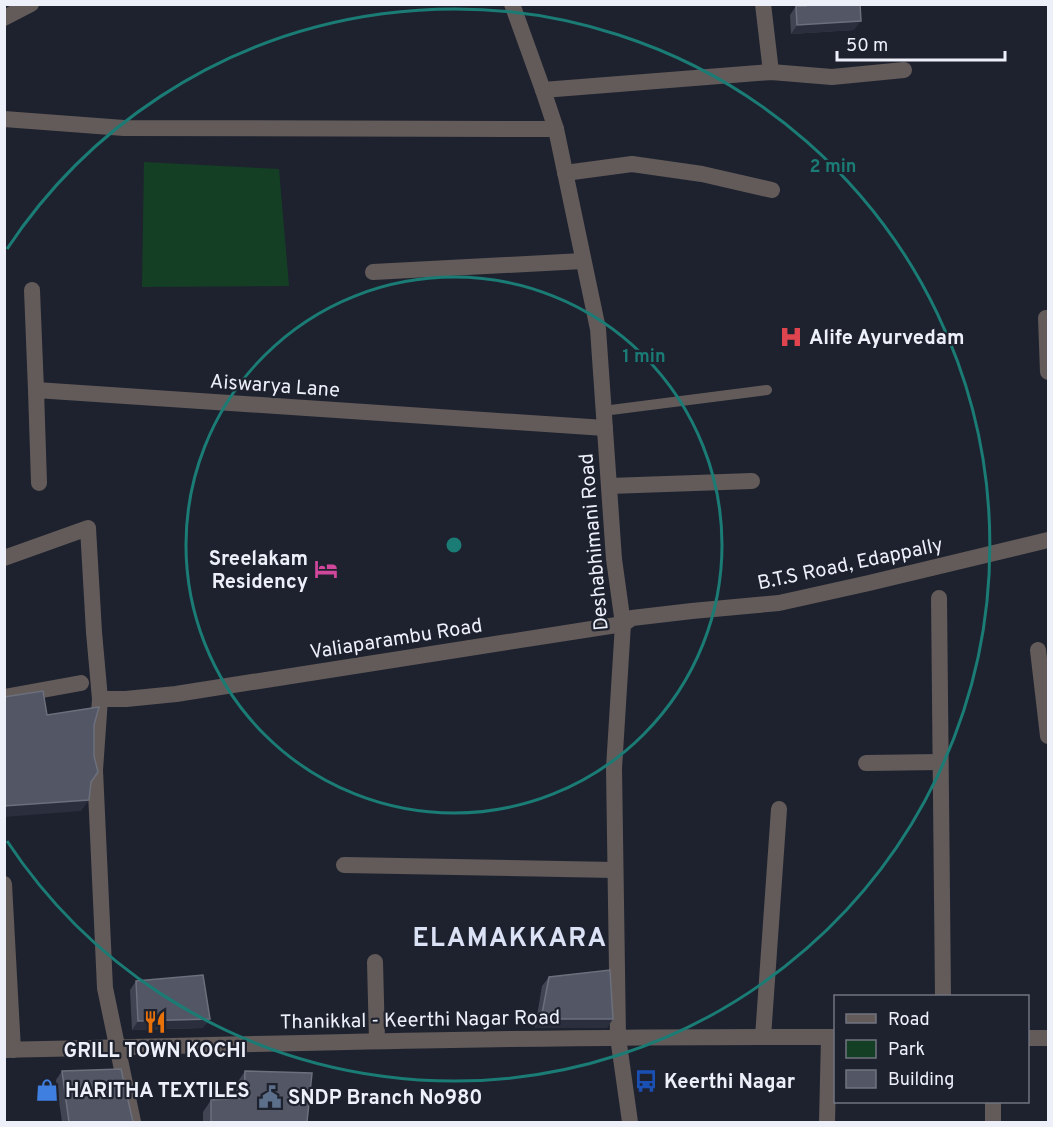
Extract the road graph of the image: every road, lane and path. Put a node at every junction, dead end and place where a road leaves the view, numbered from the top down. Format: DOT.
graph roads {
  1 [pos="31,4"];
  2 [pos="512,4"];
  3 [pos="763,4"];
  4 [pos="4,18"];
  5 [pos="904,70"];
  6 [pos="771,72"];
  7 [pos="543,90"];
  8 [pos="4,119"];
  9 [pos="556,129"];
  10 [pos="565,173"];
  11 [pos="772,190"];
  12 [pos="584,261"];
  13 [pos="373,272"];
  14 [pos="32,290"];
  15 [pos="1048,318"];
  16 [pos="1048,372"];
  17 [pos="36,390"];
  18 [pos="767,390"];
  19 [pos="603,411"];
  20 [pos="605,428"];
  21 [pos="752,481"];
  22 [pos="39,483"];
  23 [pos="609,486"];
  24 [pos="1048,540"];
  25 [pos="4,558"];
  26 [pos="939,598"];
  27 [pos="623,624"];
  28 [pos="1038,650"];
  29 [pos="81,683"];
  30 [pos="4,697"];
  31 [pos="100,699"];
  32 [pos="1048,736"];
  33 [pos="940,762"];
  34 [pos="866,763"];
  35 [pos="779,809"];
  36 [pos="344,865"];
  37 [pos="615,870"];
  38 [pos="4,884"];
  39 [pos="375,962"];
  40 [pos="942,995"];
  41 [pos="618,1037"];
  42 [pos="764,1037"];
  43 [pos="832,1037"];
  44 [pos="1029,1038"];
  45 [pos="1048,1038"];
  46 [pos="377,1040"];
  47 [pos="118,1047"];
  48 [pos="9,1050"];
  49 [pos="993,1103"];
  50 [pos="133,1122"];
  51 [pos="630,1122"];
  52 [pos="827,1122"];
  53 [pos="993,1122"];
  1 -- 4 [label="street"];
  2 -- 7 [label="street, Deshabhimani Road"];
  3 -- 6 [label="street"];
  5 -- 6 [label="street"];
  6 -- 7 [label="street"];
  7 -- 9 [label="street, Deshabhimani Road"];
  8 -- 9 [label="street"];
  9 -- 10 [label="street, Deshabhimani Road"];
  10 -- 11 [label="street"];
  10 -- 12 [label="street, Deshabhimani Road"];
  12 -- 13 [label="street"];
  12 -- 19 [label="street, Deshabhimani Road"];
  14 -- 17 [label="street"];
  15 -- 16 [label="street"];
  17 -- 20 [label="street, Aiswarya Lane"];
  17 -- 22 [label="street"];
  18 -- 19 [label="lane"];
  19 -- 20 [label="street, Deshabhimani Road"];
  20 -- 23 [label="street, Deshabhimani Road"];
  21 -- 23 [label="street"];
  23 -- 27 [label="street, Deshabhimani Road"];
  24 -- 27 [label="street, B.T.S Road, Edappally"];
  25 -- 31 [label="street"];
  26 -- 33 [label="street"];
  27 -- 31 [label="street, Valiaparambu Road"];
  27 -- 37 [label="street, Deshabhimani Road"];
  28 -- 32 [label="street"];
  29 -- 30 [label="street"];
  31 -- 47 [label="street"];
  33 -- 34 [label="street"];
  33 -- 40 [label="street"];
  35 -- 42 [label="street"];
  36 -- 37 [label="street"];
  37 -- 41 [label="street, Deshabhimani Road"];
  38 -- 48 [label="street"];
  39 -- 46 [label="street"];
  41 -- 42 [label="street, Thanikkal - Keerthi Nagar Road"];
  41 -- 46 [label="street, Thanikkal - Keerthi Nagar Road"];
  41 -- 51 [label="street, Deshabhimani Road"];
  42 -- 43 [label="street, Thanikkal - Keerthi Nagar Road"];
  43 -- 52 [label="street"];
  44 -- 45 [label="street"];
  46 -- 47 [label="street, Thanikkal - Keerthi Nagar Road"];
  47 -- 48 [label="street, Thanikkal - Keerthi Nagar Road"];
  47 -- 50 [label="street"];
  49 -- 53 [label="street"];
}
